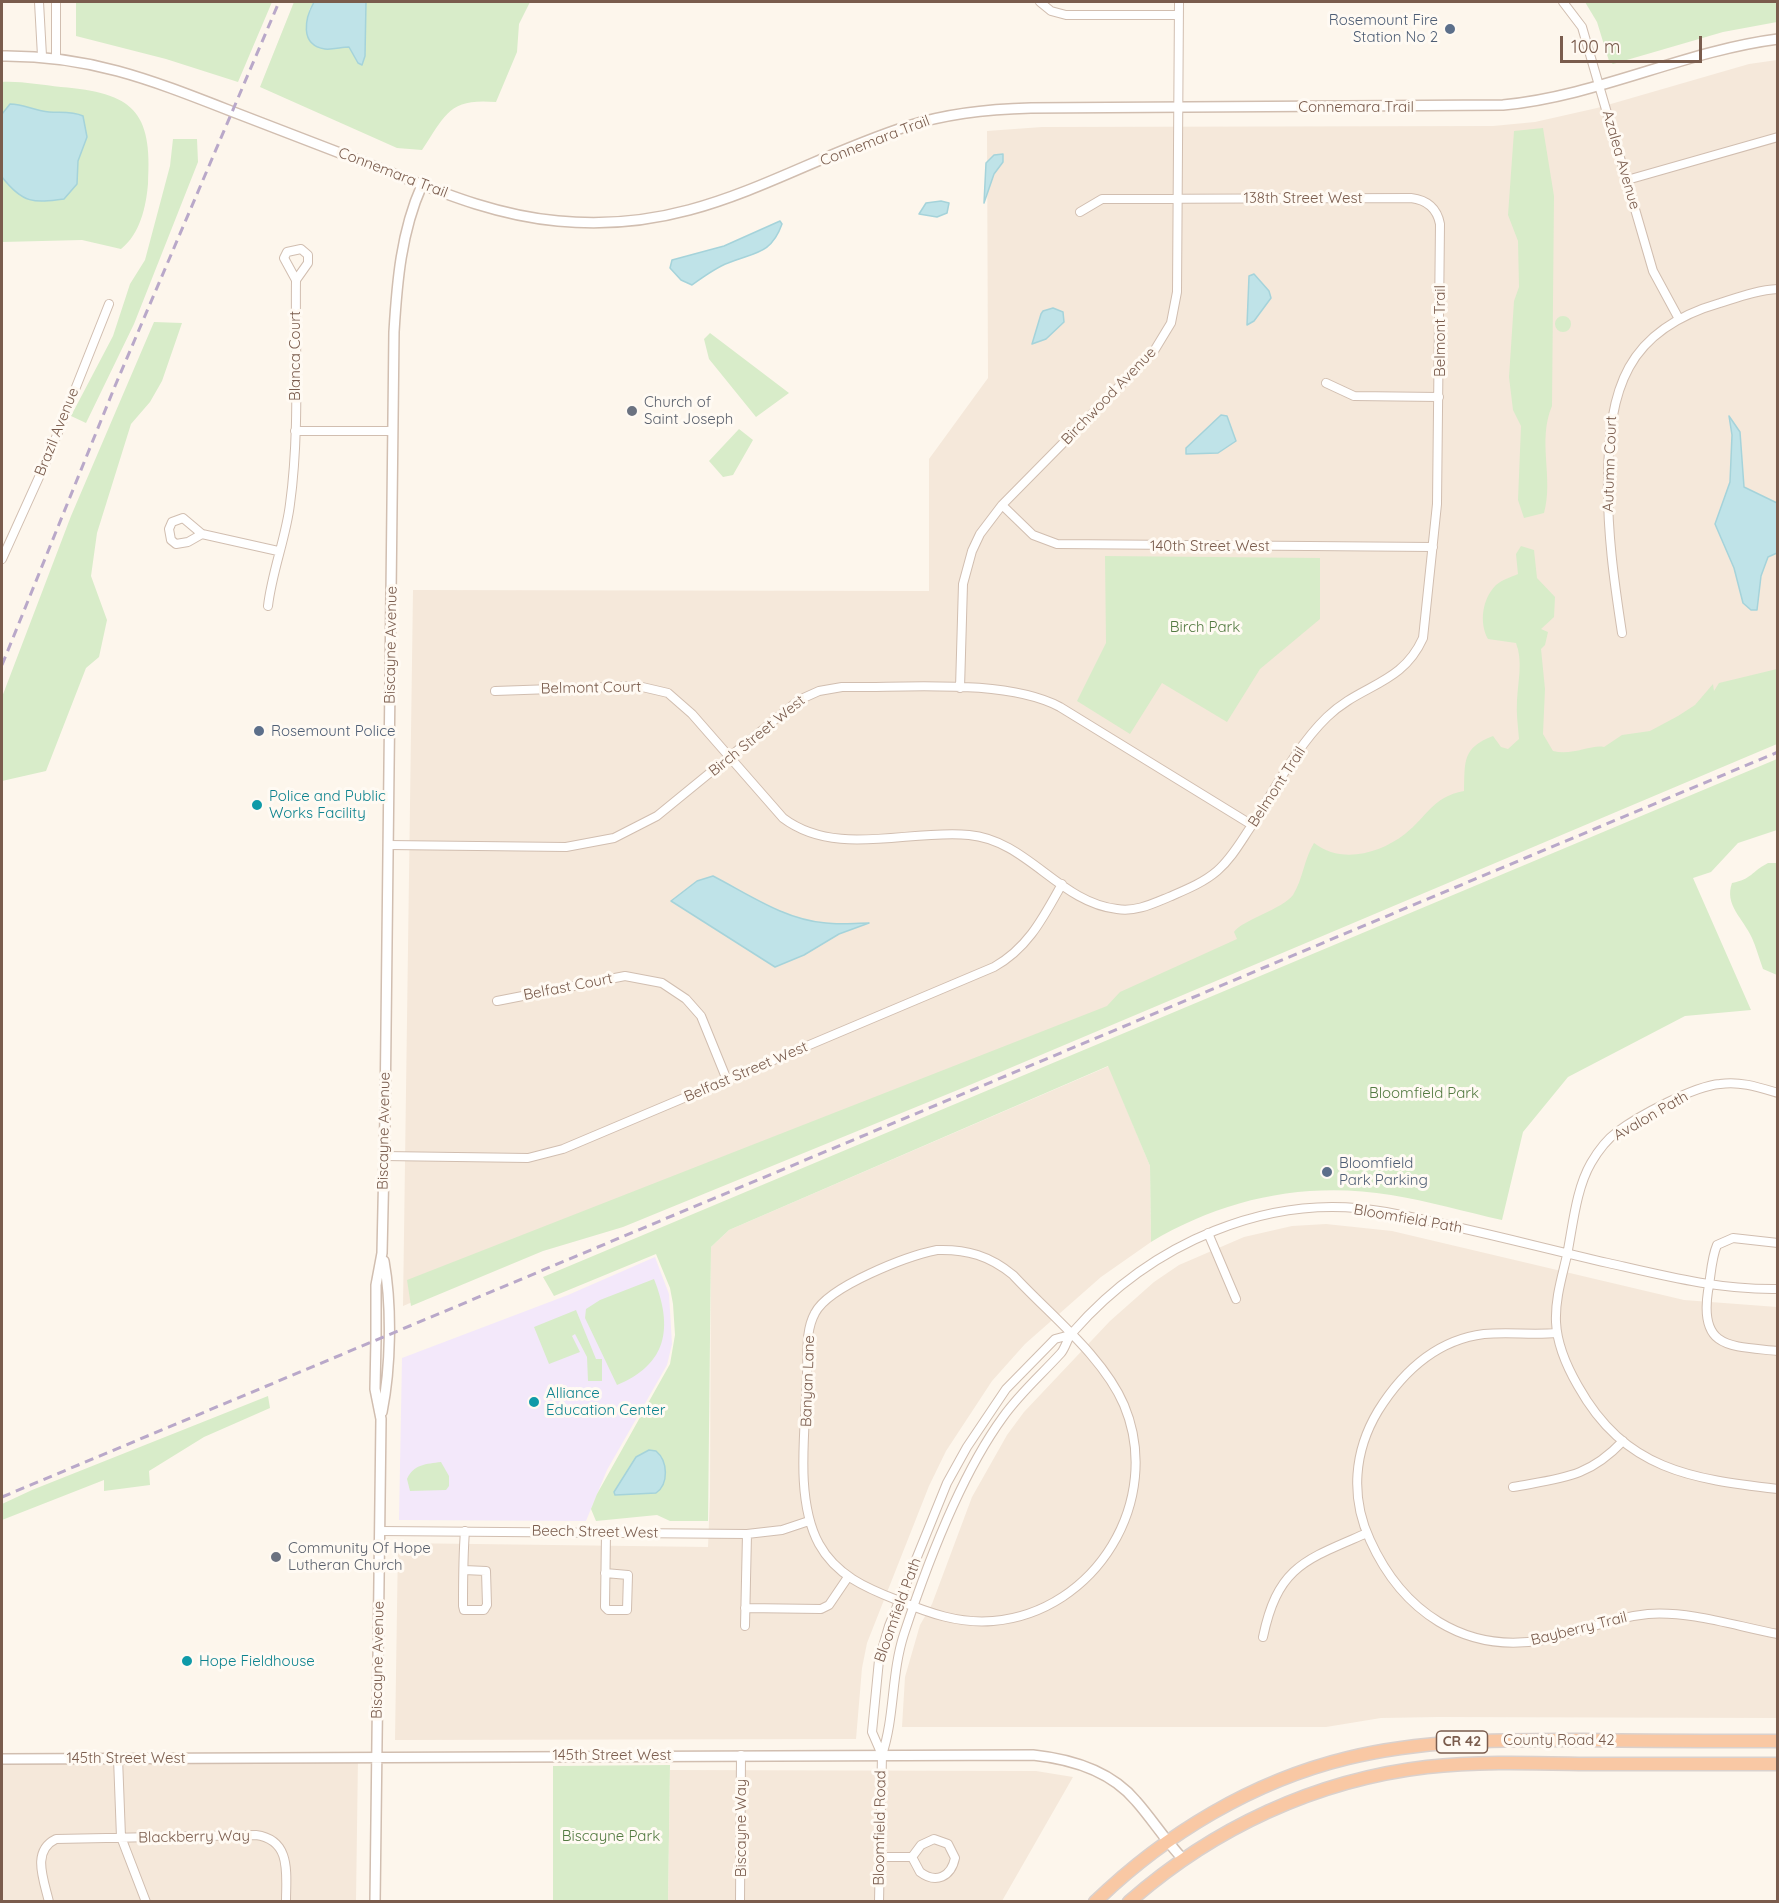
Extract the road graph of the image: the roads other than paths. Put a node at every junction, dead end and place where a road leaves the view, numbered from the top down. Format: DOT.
graph roads {
  1 [pos="39,2"];
  2 [pos="56,2"];
  3 [pos="1040,2"];
  4 [pos="1179,2"];
  5 [pos="1563,2"];
  6 [pos="1179,15"];
  7 [pos="1778,39"];
  8 [pos="2,56"];
  9 [pos="42,56"];
  10 [pos="56,58"];
  11 [pos="1599,87"];
  12 [pos="1178,107"];
  13 [pos="1778,137"];
  14 [pos="1627,180"];
  15 [pos="422,185"];
  16 [pos="1177,198"];
  17 [pos="1428,204"];
  18 [pos="1080,212"];
  19 [pos="296,280"];
  20 [pos="1778,289"];
  21 [pos="109,304"];
  22 [pos="1679,319"];
  23 [pos="1326,383"];
  24 [pos="1439,397"];
  25 [pos="295,431"];
  26 [pos="393,431"];
  27 [pos="1002,505"];
  28 [pos="202,534"];
  29 [pos="1433,547"];
  30 [pos="278,551"];
  31 [pos="2,559"];
  32 [pos="268,606"];
  33 [pos="1622,633"];
  34 [pos="960,688"];
  35 [pos="495,691"];
  36 [pos="729,758"];
  37 [pos="1252,825"];
  38 [pos="388,845"];
  39 [pos="1062,884"];
  40 [pos="497,1001"];
  41 [pos="727,1080"];
  42 [pos="1778,1093"];
  43 [pos="384,1156"];
  44 [pos="1208,1233"];
  45 [pos="1778,1243"];
  46 [pos="1567,1254"];
  47 [pos="1709,1285"];
  48 [pos="1778,1289"];
  49 [pos="1236,1299"];
  50 [pos="1557,1334"];
  51 [pos="1070,1335"];
  52 [pos="1778,1351"];
  53 [pos="1623,1441"];
  54 [pos="1514,1487"];
  55 [pos="1778,1489"];
  56 [pos="809,1521"];
  57 [pos="380,1531"];
  58 [pos="465,1531"];
  59 [pos="606,1532"];
  60 [pos="1367,1533"];
  61 [pos="747,1534"];
  62 [pos="464,1570"];
  63 [pos="605,1573"];
  64 [pos="848,1577"];
  65 [pos="899,1601"];
  66 [pos="914,1607"];
  67 [pos="745,1608"];
  68 [pos="745,1626"];
  69 [pos="1778,1634"];
  70 [pos="1263,1637"];
  71 [pos="1778,1741"];
  72 [pos="741,1755"];
  73 [pos="882,1755"];
  74 [pos="378,1757"];
  75 [pos="118,1758"];
  76 [pos="2,1759"];
  77 [pos="1778,1764"];
  78 [pos="121,1837"];
  79 [pos="1167,1842"];
  80 [pos="880,1857"];
  81 [pos="912,1857"];
  82 [pos="1182,1858"];
  83 [pos="49,1902"];
  84 [pos="146,1902"];
  85 [pos="286,1902"];
  86 [pos="375,1902"];
  87 [pos="740,1902"];
  88 [pos="879,1902"];
  89 [pos="1095,1902"];
  90 [pos="1129,1902"];
  1 -- 9 [label="street"];
  2 -- 10 [label="street"];
  3 -- 6 [label="street"];
  4 -- 6 [label="street, Birchwood Avenue"];
  5 -- 11 [label="street, Azalea Avenue"];
  6 -- 12 [label="street, Birchwood Avenue"];
  7 -- 11 [label="street, Connemara Trail"];
  8 -- 9 [label="street, Connemara Trail"];
  9 -- 10 [label="street, Connemara Trail"];
  10 -- 15 [label="street, Connemara Trail"];
  11 -- 12 [label="street, Connemara Trail"];
  11 -- 14 [label="street, Azalea Avenue"];
  12 -- 15 [label="street, Connemara Trail"];
  12 -- 16 [label="street, Birchwood Avenue"];
  13 -- 14 [label="street"];
  14 -- 22 [label="street, Azalea Avenue"];
  15 -- 26 [label="street, Biscayne Avenue"];
  16 -- 17 [label="street, 138th Street West"];
  16 -- 18 [label="street, 138th Street West"];
  16 -- 27 [label="street, Birchwood Avenue"];
  17 -- 24 [label="street, Belmont Trail"];
  19 -- 25 [label="street, Blanca Court"];
  20 -- 22 [label="street, Autumn Court"];
  21 -- 31 [label="street, Brazil Avenue"];
  22 -- 33 [label="street, Autumn Court"];
  23 -- 24 [label="street"];
  24 -- 29 [label="street, Belmont Trail"];
  25 -- 26 [label="street"];
  25 -- 30 [label="street, Blanca Court"];
  26 -- 38 [label="street, Biscayne Avenue"];
  27 -- 29 [label="street, 140th Street West"];
  27 -- 34 [label="street, Birchwood Avenue"];
  28 -- 30 [label="street"];
  29 -- 37 [label="street, Belmont Trail"];
  30 -- 32 [label="street, Blanca Court"];
  34 -- 36 [label="street, Birch Street West"];
  34 -- 37 [label="street, Birch Street West"];
  35 -- 36 [label="street, Belmont Court"];
  36 -- 38 [label="street, Birch Street West"];
  36 -- 39 [label="street, Belmont Trail"];
  37 -- 39 [label="street, Belmont Trail"];
  38 -- 43 [label="street, Biscayne Avenue"];
  39 -- 41 [label="street, Belfast Street West"];
  40 -- 41 [label="street, Belfast Court"];
  41 -- 43 [label="street, Belfast Street West"];
  42 -- 46 [label="street, Avalon Path"];
  43 -- 57 [label="street, Biscayne Avenue"];
  44 -- 46 [label="street, Bloomfield Path"];
  44 -- 49 [label="street"];
  44 -- 51 [label="street, Bloomfield Path"];
  45 -- 47 [label="street"];
  46 -- 47 [label="street, Bloomfield Path"];
  46 -- 50 [label="street, Avalon Path"];
  47 -- 48 [label="street, Bloomfield Path"];
  47 -- 52 [label="street"];
  50 -- 53 [label="street, Avalon Path"];
  50 -- 60 [label="street, Bayberry Trail"];
  51 -- 56 [label="street, Banyan Lane"];
  51 -- 65 [label="street, Bloomfield Path"];
  51 -- 66 [label="street, Bloomfield Path"];
  51 -- 66 [label="street, Banyan Lane"];
  53 -- 54 [label="street"];
  53 -- 55 [label="street, Avalon Path"];
  56 -- 61 [label="street, Beech Street West"];
  56 -- 64 [label="street, Banyan Lane"];
  57 -- 58 [label="street, Beech Street West"];
  57 -- 74 [label="street, Biscayne Avenue"];
  58 -- 59 [label="street, Beech Street West"];
  58 -- 62 [label="street"];
  59 -- 61 [label="street, Beech Street West"];
  59 -- 63 [label="street"];
  60 -- 69 [label="street, Bayberry Trail"];
  60 -- 70 [label="street"];
  61 -- 67 [label="street"];
  62 -- 62 [label="street"];
  63 -- 63 [label="street"];
  64 -- 65 [label="street, Banyan Lane"];
  64 -- 67 [label="street"];
  65 -- 66 [label="street, Banyan Lane"];
  65 -- 73 [label="street, Bloomfield Path"];
  66 -- 73 [label="street, Bloomfield Path"];
  67 -- 68 [label="street"];
  71 -- 79 [label="highway, County Road 42 / CR 42"];
  72 -- 73 [label="street, 145th Street West"];
  72 -- 74 [label="street, 145th Street West"];
  72 -- 87 [label="street, Biscayne Way"];
  73 -- 79 [label="street, 145th Street West"];
  73 -- 80 [label="street, Bloomfield Road"];
  74 -- 75 [label="street, 145th Street West"];
  74 -- 86 [label="street, Biscayne Avenue"];
  75 -- 76 [label="street, 145th Street West"];
  75 -- 78 [label="street"];
  77 -- 82 [label="highway, County Road 42 / CR 42"];
  78 -- 83 [label="street"];
  78 -- 84 [label="street"];
  78 -- 85 [label="street, Blackberry Way"];
  79 -- 82 [label="street, 145th Street West"];
  79 -- 89 [label="highway, County Road 42 / CR 42"];
  80 -- 81 [label="street"];
  80 -- 88 [label="street, Bloomfield Road"];
  81 -- 81 [label="street"];
  82 -- 90 [label="highway, County Road 42 / CR 42"];
}
